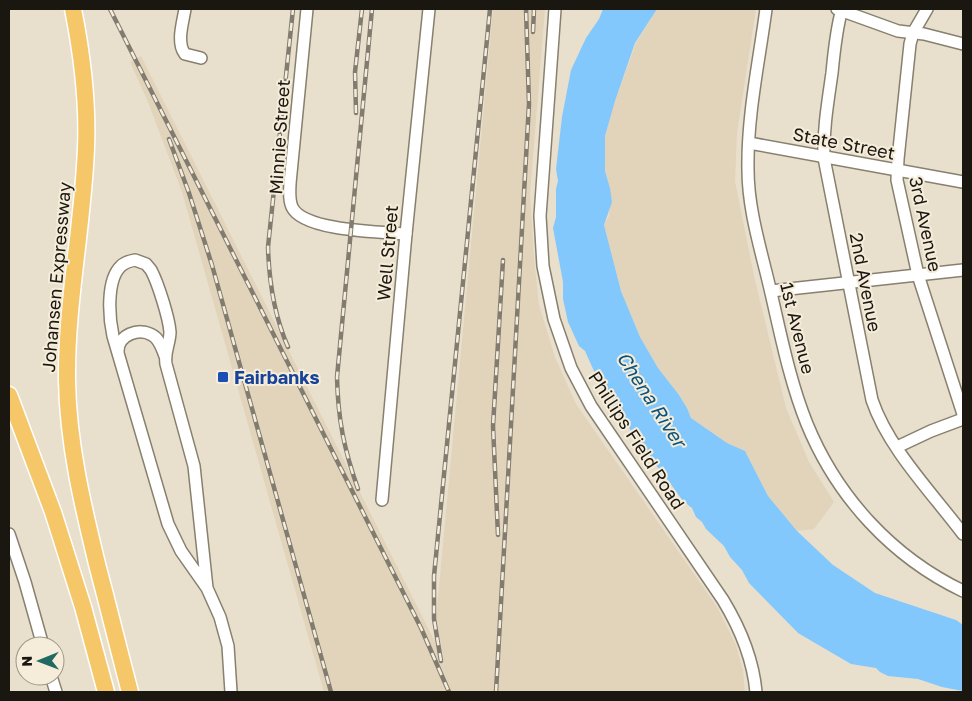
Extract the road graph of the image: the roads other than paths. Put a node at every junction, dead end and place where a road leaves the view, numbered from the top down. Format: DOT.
graph roads {
  1 [pos="73,9"];
  2 [pos="184,9"];
  3 [pos="308,9"];
  4 [pos="429,9"];
  5 [pos="555,9"];
  6 [pos="766,9"];
  7 [pos="840,9"];
  8 [pos="927,9"];
  9 [pos="913,33"];
  10 [pos="963,44"];
  11 [pos="201,58"];
  12 [pos="749,143"];
  13 [pos="824,158"];
  14 [pos="897,171"];
  15 [pos="963,182"];
  16 [pos="406,234"];
  17 [pos="963,270"];
  18 [pos="918,275"];
  19 [pos="849,284"];
  20 [pos="771,292"];
  21 [pos="118,355"];
  22 [pos="165,356"];
  23 [pos="9,395"];
  24 [pos="963,414"];
  25 [pos="963,419"];
  26 [pos="897,447"];
  27 [pos="382,500"];
  28 [pos="9,534"];
  29 [pos="963,534"];
  30 [pos="962,587"];
  31 [pos="207,588"];
  32 [pos="40,636"];
  33 [pos="106,692"];
  34 [pos="130,692"];
  35 [pos="231,692"];
  36 [pos="756,692"];
  1 -- 34 [label="highway, Johansen Expressway"];
  2 -- 11 [label="street"];
  3 -- 16 [label="street, Minnie Street"];
  4 -- 16 [label="street, Well Street"];
  5 -- 36 [label="street, Phillips Field Road"];
  6 -- 12 [label="street, 1st Avenue"];
  7 -- 9 [label="street"];
  7 -- 13 [label="street, 2nd Avenue"];
  8 -- 9 [label="street, 3rd Avenue"];
  9 -- 10 [label="street"];
  9 -- 14 [label="street, 3rd Avenue"];
  12 -- 13 [label="street, State Street"];
  12 -- 20 [label="street, 1st Avenue"];
  13 -- 14 [label="street, State Street"];
  13 -- 19 [label="street, 2nd Avenue"];
  14 -- 15 [label="street, State Street"];
  14 -- 18 [label="street, 3rd Avenue"];
  16 -- 27 [label="street, Well Street"];
  17 -- 18 [label="street"];
  18 -- 19 [label="street"];
  18 -- 24 [label="street, 3rd Avenue"];
  19 -- 20 [label="street"];
  19 -- 26 [label="street, 2nd Avenue"];
  20 -- 30 [label="street, 1st Avenue"];
  21 -- 22 [label="street"];
  21 -- 22 [label="street"];
  21 -- 31 [label="street"];
  22 -- 31 [label="street"];
  23 -- 33 [label="highway"];
  25 -- 26 [label="street"];
  26 -- 29 [label="street, 2nd Avenue"];
  28 -- 32 [label="street"];
  31 -- 35 [label="street"];
}
